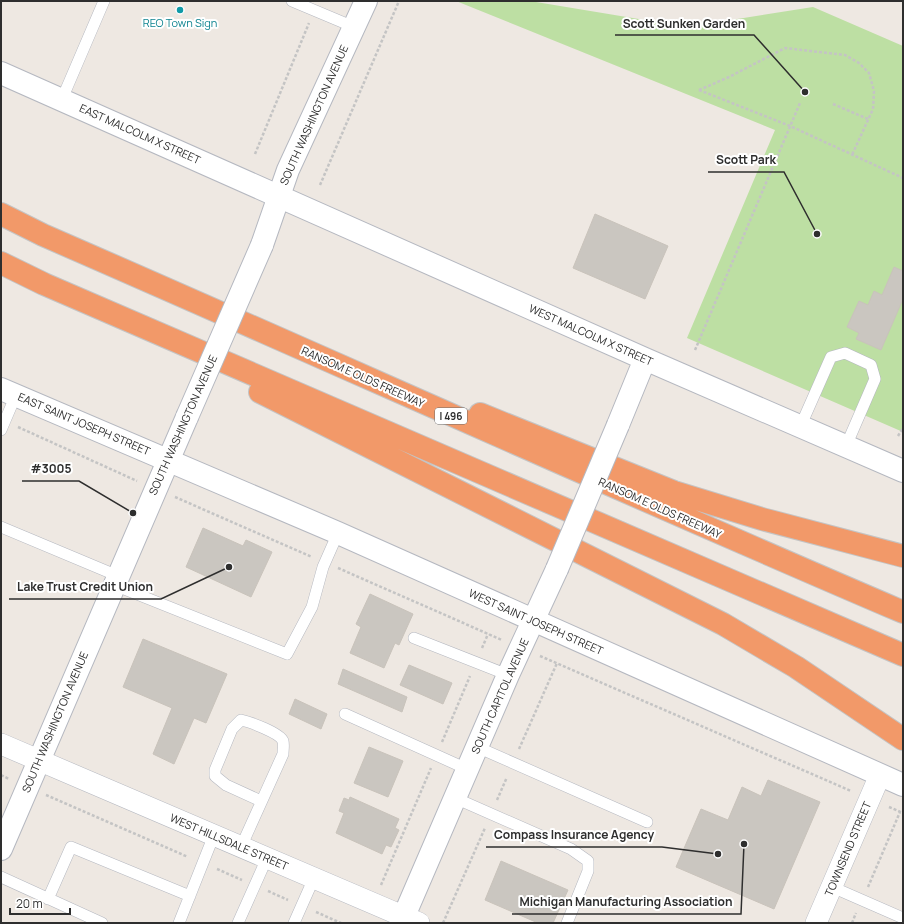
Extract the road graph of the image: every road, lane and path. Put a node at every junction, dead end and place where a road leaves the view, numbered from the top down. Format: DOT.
graph roads {
  1 [pos="104,1"];
  2 [pos="292,1"];
  3 [pos="366,1"];
  4 [pos="399,1"];
  5 [pos="315,10"];
  6 [pos="354,27"];
  7 [pos="1,73"];
  8 [pos="62,99"];
  9 [pos="800,103"];
  10 [pos="833,104"];
  11 [pos="868,119"];
  12 [pos="790,126"];
  13 [pos="255,154"];
  14 [pos="852,155"];
  15 [pos="903,178"];
  16 [pos="320,185"];
  17 [pos="279,198"];
  18 [pos="1,211"];
  19 [pos="1,214"];
  20 [pos="23,225"];
  21 [pos="1,263"];
  22 [pos="44,284"];
  23 [pos="695,350"];
  24 [pos="645,359"];
  25 [pos="338,366"];
  26 [pos="8,392"];
  27 [pos="3,426"];
  28 [pos="800,426"];
  29 [pos="903,428"];
  30 [pos="898,436"];
  31 [pos="846,446"];
  32 [pos="168,460"];
  33 [pos="903,470"];
  34 [pos="155,489"];
  35 [pos="1,527"];
  36 [pos="338,533"];
  37 [pos="903,556"];
  38 [pos="325,562"];
  39 [pos="116,581"];
  40 [pos="903,612"];
  41 [pos="534,621"];
  42 [pos="488,634"];
  43 [pos="414,638"];
  44 [pos="521,648"];
  45 [pos="903,655"];
  46 [pos="476,662"];
  47 [pos="557,663"];
  48 [pos="508,675"];
  49 [pos="345,714"];
  50 [pos="903,739"];
  51 [pos="1,744"];
  52 [pos="477,747"];
  53 [pos="436,756"];
  54 [pos="39,760"];
  55 [pos="513,763"];
  56 [pos="467,769"];
  57 [pos="880,775"];
  58 [pos="1,776"];
  59 [pos="903,785"];
  60 [pos="28,787"];
  61 [pos="455,798"];
  62 [pos="870,799"];
  63 [pos="261,801"];
  64 [pos="901,812"];
  65 [pos="491,814"];
  66 [pos="647,822"];
  67 [pos="214,835"];
  68 [pos="241,847"];
  69 [pos="1,848"];
  70 [pos="267,858"];
  71 [pos="203,863"];
  72 [pos="1,876"];
  73 [pos="314,878"];
  74 [pos="254,885"];
  75 [pos="832,887"];
  76 [pos="190,896"];
  77 [pos="48,899"];
  78 [pos="862,900"];
  79 [pos="372,903"];
  80 [pos="302,906"];
  81 [pos="903,918"];
  82 [pos="407,921"];
  83 [pos="102,923"];
  84 [pos="179,923"];
  85 [pos="238,923"];
  86 [pos="294,923"];
  87 [pos="341,923"];
  88 [pos="444,923"];
  89 [pos="567,923"];
  90 [pos="816,923"];
  91 [pos="852,923"];
  1 -- 8 [label="lane"];
  2 -- 5 [label="lane"];
  3 -- 6 [label="main road, SOUTH WASHINGTON AVENUE"];
  4 -- 16 [label="path"];
  5 -- 6 [label="lane"];
  5 -- 13 [label="path"];
  6 -- 17 [label="main road, SOUTH WASHINGTON AVENUE"];
  7 -- 8 [label="main road, EAST MALCOLM X STREET"];
  8 -- 17 [label="main road, EAST MALCOLM X STREET"];
  9 -- 12 [label="path"];
  10 -- 11 [label="path"];
  11 -- 12 [label="path"];
  11 -- 14 [label="path"];
  12 -- 14 [label="path"];
  12 -- 23 [label="path"];
  14 -- 15 [label="path"];
  17 -- 24 [label="main road, WEST MALCOLM X STREET"];
  17 -- 32 [label="main road, SOUTH WASHINGTON AVENUE, bridge"];
  18 -- 20 [label="highway"];
  19 -- 20 [label="highway, RANSOM E OLDS FREEWAY / I 496"];
  20 -- 25 [label="highway, RANSOM E OLDS FREEWAY / I 496"];
  21 -- 22 [label="highway"];
  22 -- 45 [label="highway"];
  22 -- 50 [label="highway"];
  24 -- 28 [label="main road, WEST MALCOLM X STREET"];
  24 -- 41 [label="main road, SOUTH CAPITOL AVENUE, bridge"];
  25 -- 37 [label="highway"];
  25 -- 40 [label="highway, RANSOM E OLDS FREEWAY / I 496"];
  26 -- 27 [label="lane"];
  26 -- 32 [label="main road, EAST SAINT JOSEPH STREET"];
  27 -- 34 [label="path"];
  28 -- 31 [label="main road, WEST MALCOLM X STREET"];
  28 -- 31 [label="lane"];
  29 -- 30 [label="path"];
  31 -- 33 [label="main road, WEST MALCOLM X STREET"];
  32 -- 34 [label="main road, SOUTH WASHINGTON AVENUE"];
  32 -- 36 [label="main road, WEST SAINT JOSEPH STREET"];
  34 -- 38 [label="path"];
  34 -- 39 [label="main road, SOUTH WASHINGTON AVENUE"];
  35 -- 39 [label="lane"];
  36 -- 38 [label="lane"];
  36 -- 41 [label="main road, WEST SAINT JOSEPH STREET"];
  38 -- 39 [label="lane"];
  38 -- 42 [label="path"];
  39 -- 54 [label="main road, SOUTH WASHINGTON AVENUE"];
  41 -- 44 [label="main road, SOUTH CAPITOL AVENUE"];
  41 -- 57 [label="main road, WEST SAINT JOSEPH STREET"];
  42 -- 44 [label="path"];
  42 -- 46 [label="path"];
  43 -- 46 [label="lane"];
  44 -- 47 [label="path"];
  44 -- 48 [label="main road, SOUTH CAPITOL AVENUE"];
  46 -- 48 [label="lane"];
  46 -- 53 [label="path"];
  47 -- 55 [label="path"];
  47 -- 62 [label="path"];
  48 -- 52 [label="main road, SOUTH CAPITOL AVENUE"];
  49 -- 53 [label="lane"];
  51 -- 54 [label="street, WEST HILLSDALE STREET"];
  52 -- 55 [label="lane"];
  52 -- 56 [label="main road, SOUTH CAPITOL AVENUE"];
  53 -- 56 [label="lane"];
  53 -- 79 [label="path"];
  54 -- 60 [label="main road, SOUTH WASHINGTON AVENUE"];
  54 -- 67 [label="street, WEST HILLSDALE STREET"];
  55 -- 65 [label="path"];
  55 -- 66 [label="lane"];
  56 -- 61 [label="main road, SOUTH CAPITOL AVENUE"];
  57 -- 59 [label="main road, WEST SAINT JOSEPH STREET"];
  57 -- 62 [label="street, TOWNSEND STREET"];
  58 -- 60 [label="path"];
  60 -- 69 [label="main road, SOUTH WASHINGTON AVENUE"];
  60 -- 71 [label="path"];
  61 -- 65 [label="lane"];
  61 -- 82 [label="main road, SOUTH CAPITOL AVENUE"];
  62 -- 64 [label="path"];
  62 -- 75 [label="street, TOWNSEND STREET"];
  63 -- 63 [label="lane"];
  63 -- 68 [label="lane"];
  64 -- 78 [label="path"];
  65 -- 88 [label="path"];
  65 -- 89 [label="lane"];
  67 -- 68 [label="street, WEST HILLSDALE STREET"];
  67 -- 71 [label="lane"];
  68 -- 70 [label="street, WEST HILLSDALE STREET"];
  70 -- 73 [label="street, WEST HILLSDALE STREET"];
  70 -- 74 [label="lane"];
  71 -- 74 [label="path"];
  71 -- 76 [label="lane"];
  72 -- 77 [label="lane"];
  73 -- 79 [label="street, WEST HILLSDALE STREET"];
  73 -- 80 [label="lane"];
  74 -- 80 [label="path"];
  74 -- 85 [label="lane"];
  75 -- 78 [label="lane"];
  75 -- 90 [label="street, TOWNSEND STREET"];
  76 -- 77 [label="lane"];
  76 -- 84 [label="lane"];
  77 -- 83 [label="lane"];
  78 -- 81 [label="lane"];
  78 -- 91 [label="path"];
  79 -- 82 [label="street, WEST HILLSDALE STREET"];
  80 -- 86 [label="lane"];
  80 -- 87 [label="path"];
}
